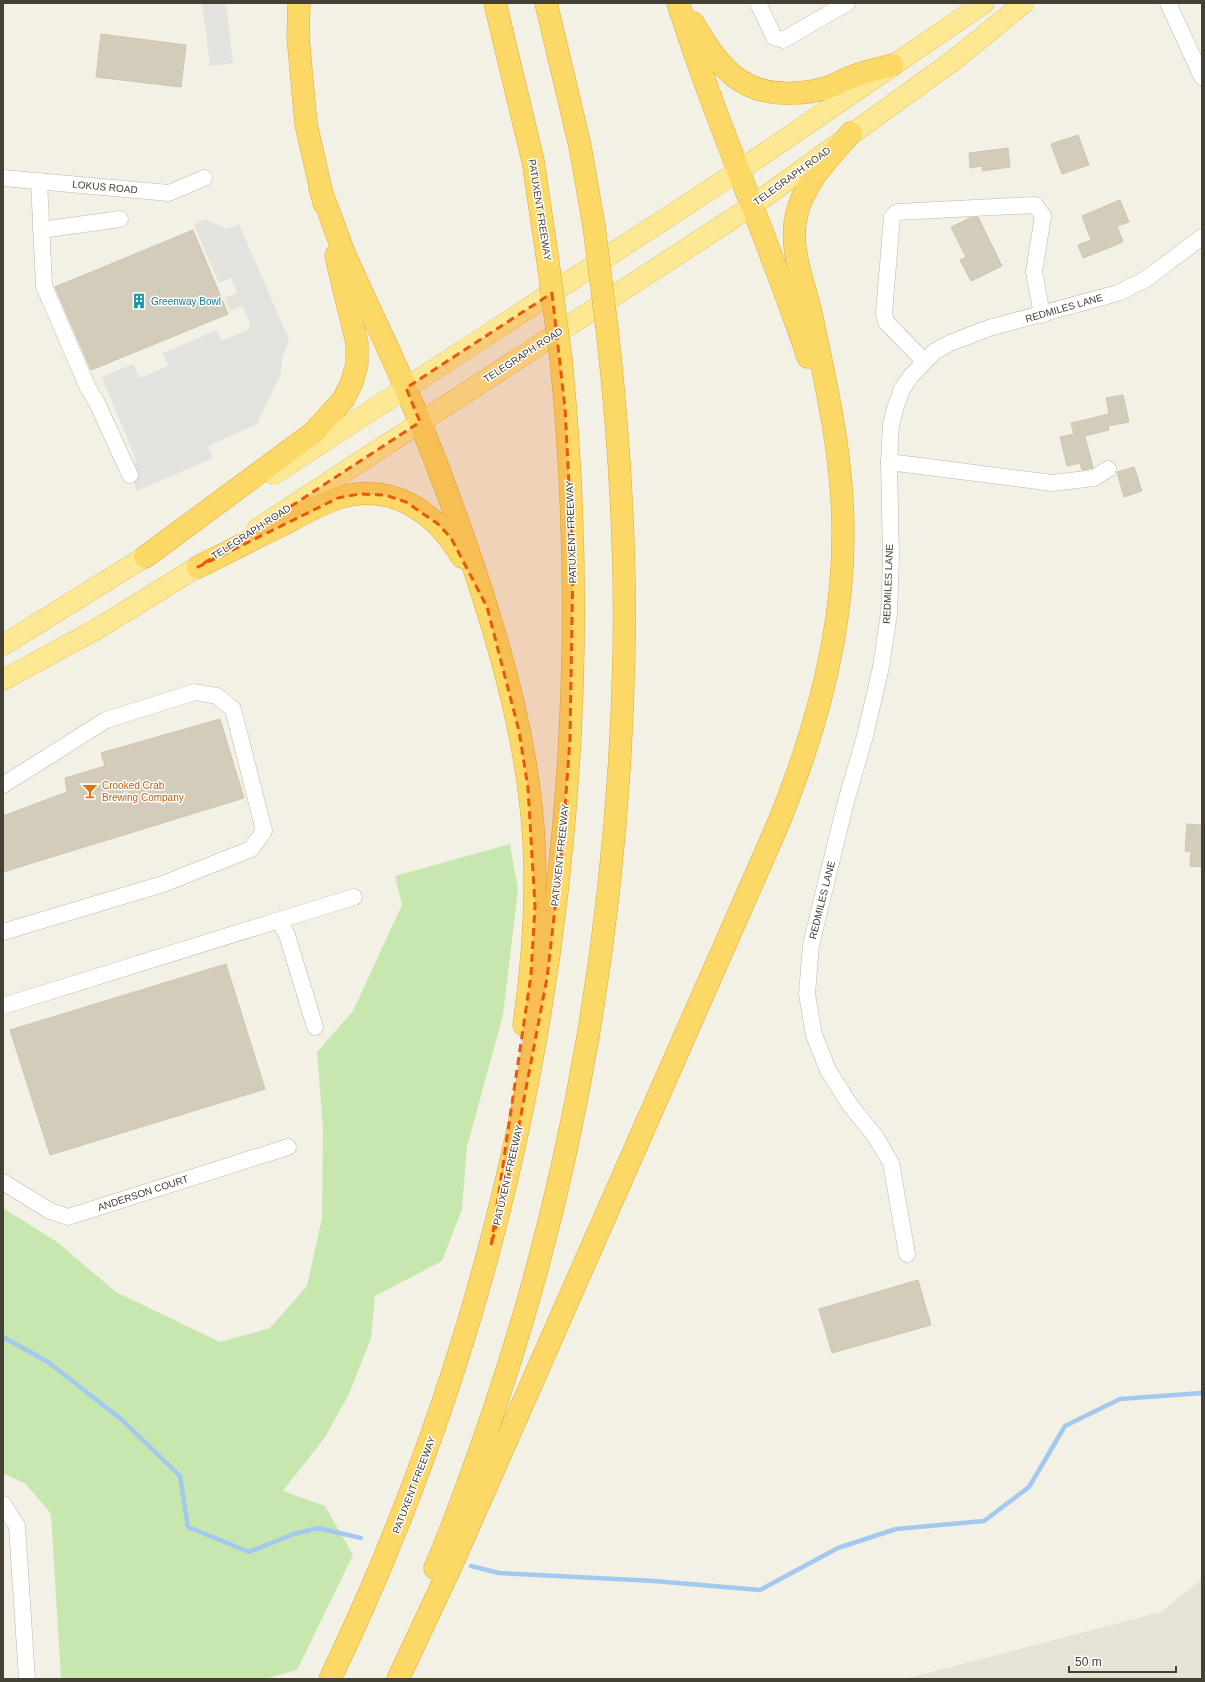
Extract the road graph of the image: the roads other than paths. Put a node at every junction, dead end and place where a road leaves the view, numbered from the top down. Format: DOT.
graph roads {
  1 [pos="299,3"];
  2 [pos="495,3"];
  3 [pos="546,3"];
  4 [pos="679,3"];
  5 [pos="758,3"];
  6 [pos="847,3"];
  7 [pos="984,3"];
  8 [pos="1024,3"];
  9 [pos="1168,3"];
  10 [pos="892,65"];
  11 [pos="1202,77"];
  12 [pos="851,133"];
  13 [pos="740,170"];
  14 [pos="3,178"];
  15 [pos="204,178"];
  16 [pos="39,181"];
  17 [pos="320,189"];
  18 [pos="752,206"];
  19 [pos="120,219"];
  20 [pos="41,230"];
  21 [pos="1202,237"];
  22 [pos="1042,314"];
  23 [pos="924,361"];
  24 [pos="406,388"];
  25 [pos="420,422"];
  26 [pos="837,444"];
  27 [pos="888,462"];
  28 [pos="1108,470"];
  29 [pos="130,475"];
  30 [pos="145,557"];
  31 [pos="198,567"];
  32 [pos="487,607"];
  33 [pos="3,645"];
  34 [pos="3,680"];
  35 [pos="3,785"];
  36 [pos="354,897"];
  37 [pos="276,921"];
  38 [pos="3,932"];
  39 [pos="3,1006"];
  40 [pos="315,1027"];
  41 [pos="288,1147"];
  42 [pos="3,1182"];
  43 [pos="491,1246"];
  44 [pos="908,1254"];
  45 [pos="3,1504"];
  46 [pos="27,1679"];
  47 [pos="330,1679"];
  48 [pos="386,1679"];
  49 [pos="398,1679"];
  1 -- 17 [label="highway"];
  2 -- 43 [label="highway, PATUXENT FREEWAY, bridge"];
  3 -- 48 [label="highway, bridge"];
  4 -- 10 [label="highway"];
  4 -- 13 [label="highway"];
  5 -- 6 [label="street"];
  7 -- 10 [label="main road"];
  8 -- 12 [label="main road, TELEGRAPH ROAD"];
  9 -- 11 [label="street"];
  10 -- 13 [label="main road"];
  12 -- 18 [label="main road, TELEGRAPH ROAD"];
  12 -- 26 [label="highway"];
  13 -- 18 [label="highway"];
  13 -- 24 [label="main road"];
  14 -- 16 [label="street, LOKUS ROAD"];
  15 -- 16 [label="street, LOKUS ROAD"];
  16 -- 20 [label="street"];
  17 -- 24 [label="highway"];
  17 -- 30 [label="highway"];
  18 -- 25 [label="main road, TELEGRAPH ROAD"];
  18 -- 26 [label="highway"];
  19 -- 20 [label="street"];
  20 -- 29 [label="street"];
  21 -- 22 [label="street, REDMILES LANE"];
  22 -- 23 [label="street, REDMILES LANE"];
  22 -- 23 [label="street"];
  23 -- 27 [label="street, REDMILES LANE"];
  24 -- 25 [label="highway"];
  24 -- 30 [label="main road"];
  25 -- 31 [label="main road, TELEGRAPH ROAD"];
  25 -- 32 [label="highway"];
  26 -- 49 [label="highway"];
  27 -- 28 [label="street"];
  27 -- 44 [label="street, REDMILES LANE"];
  30 -- 33 [label="main road"];
  31 -- 32 [label="highway"];
  31 -- 34 [label="main road, TELEGRAPH ROAD"];
  32 -- 43 [label="highway"];
  35 -- 38 [label="street"];
  36 -- 37 [label="street"];
  37 -- 39 [label="street"];
  37 -- 40 [label="street"];
  41 -- 42 [label="street, ANDERSON COURT"];
  43 -- 47 [label="highway, PATUXENT FREEWAY"];
  45 -- 46 [label="street"];
}
